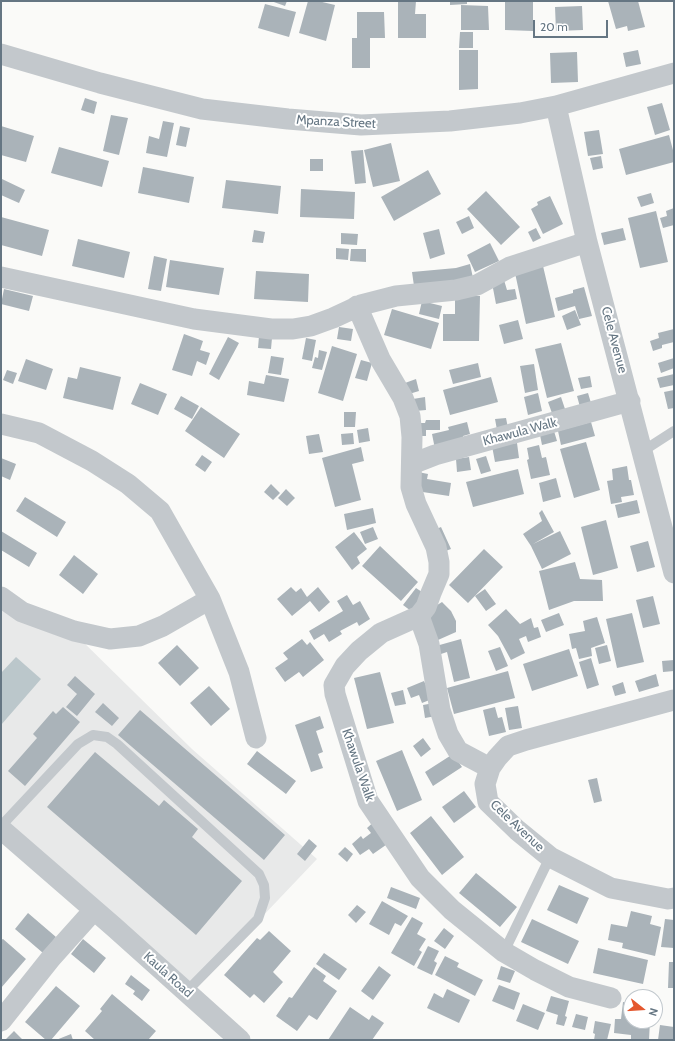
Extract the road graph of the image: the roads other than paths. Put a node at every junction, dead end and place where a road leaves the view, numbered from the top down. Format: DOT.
graph roads {
  1 [pos="1,54"];
  2 [pos="674,73"];
  3 [pos="556,106"];
  4 [pos="587,242"];
  5 [pos="1,276"];
  6 [pos="357,306"];
  7 [pos="630,401"];
  8 [pos="1,424"];
  9 [pos="674,431"];
  10 [pos="643,451"];
  11 [pos="412,464"];
  12 [pos="674,573"];
  13 [pos="1,597"];
  14 [pos="210,599"];
  15 [pos="419,616"];
  16 [pos="674,700"];
  17 [pos="256,738"];
  18 [pos="490,768"];
  19 [pos="1,826"];
  20 [pos="1,829"];
  21 [pos="550,857"];
  22 [pos="674,898"];
  23 [pos="94,910"];
  24 [pos="504,952"];
  25 [pos="186,992"];
  26 [pos="611,998"];
  27 [pos="1,1021"];
  28 [pos="240,1040"];
  1 -- 3 [label="street, Mpanza Street"];
  2 -- 3 [label="street, Mpanza Street"];
  3 -- 4 [label="street, Cele Avenue"];
  4 -- 6 [label="street"];
  4 -- 7 [label="street, Cele Avenue"];
  5 -- 6 [label="street"];
  6 -- 11 [label="street"];
  7 -- 10 [label="street, Cele Avenue"];
  7 -- 11 [label="street, Khawula Walk"];
  8 -- 14 [label="street"];
  9 -- 10 [label="lane"];
  10 -- 12 [label="street, Cele Avenue"];
  11 -- 15 [label="street"];
  13 -- 14 [label="street"];
  14 -- 17 [label="street"];
  15 -- 18 [label="street"];
  15 -- 24 [label="street, Khawula Walk"];
  16 -- 18 [label="street, Cele Avenue"];
  18 -- 21 [label="street, Cele Avenue"];
  19 -- 25 [label="lane"];
  20 -- 23 [label="street, Kaula Road"];
  21 -- 22 [label="street, Cele Avenue"];
  21 -- 24 [label="lane"];
  23 -- 25 [label="street, Kaula Road"];
  23 -- 27 [label="street"];
  24 -- 26 [label="street, Khawula Walk"];
  25 -- 28 [label="street, Kaula Road"];
}
